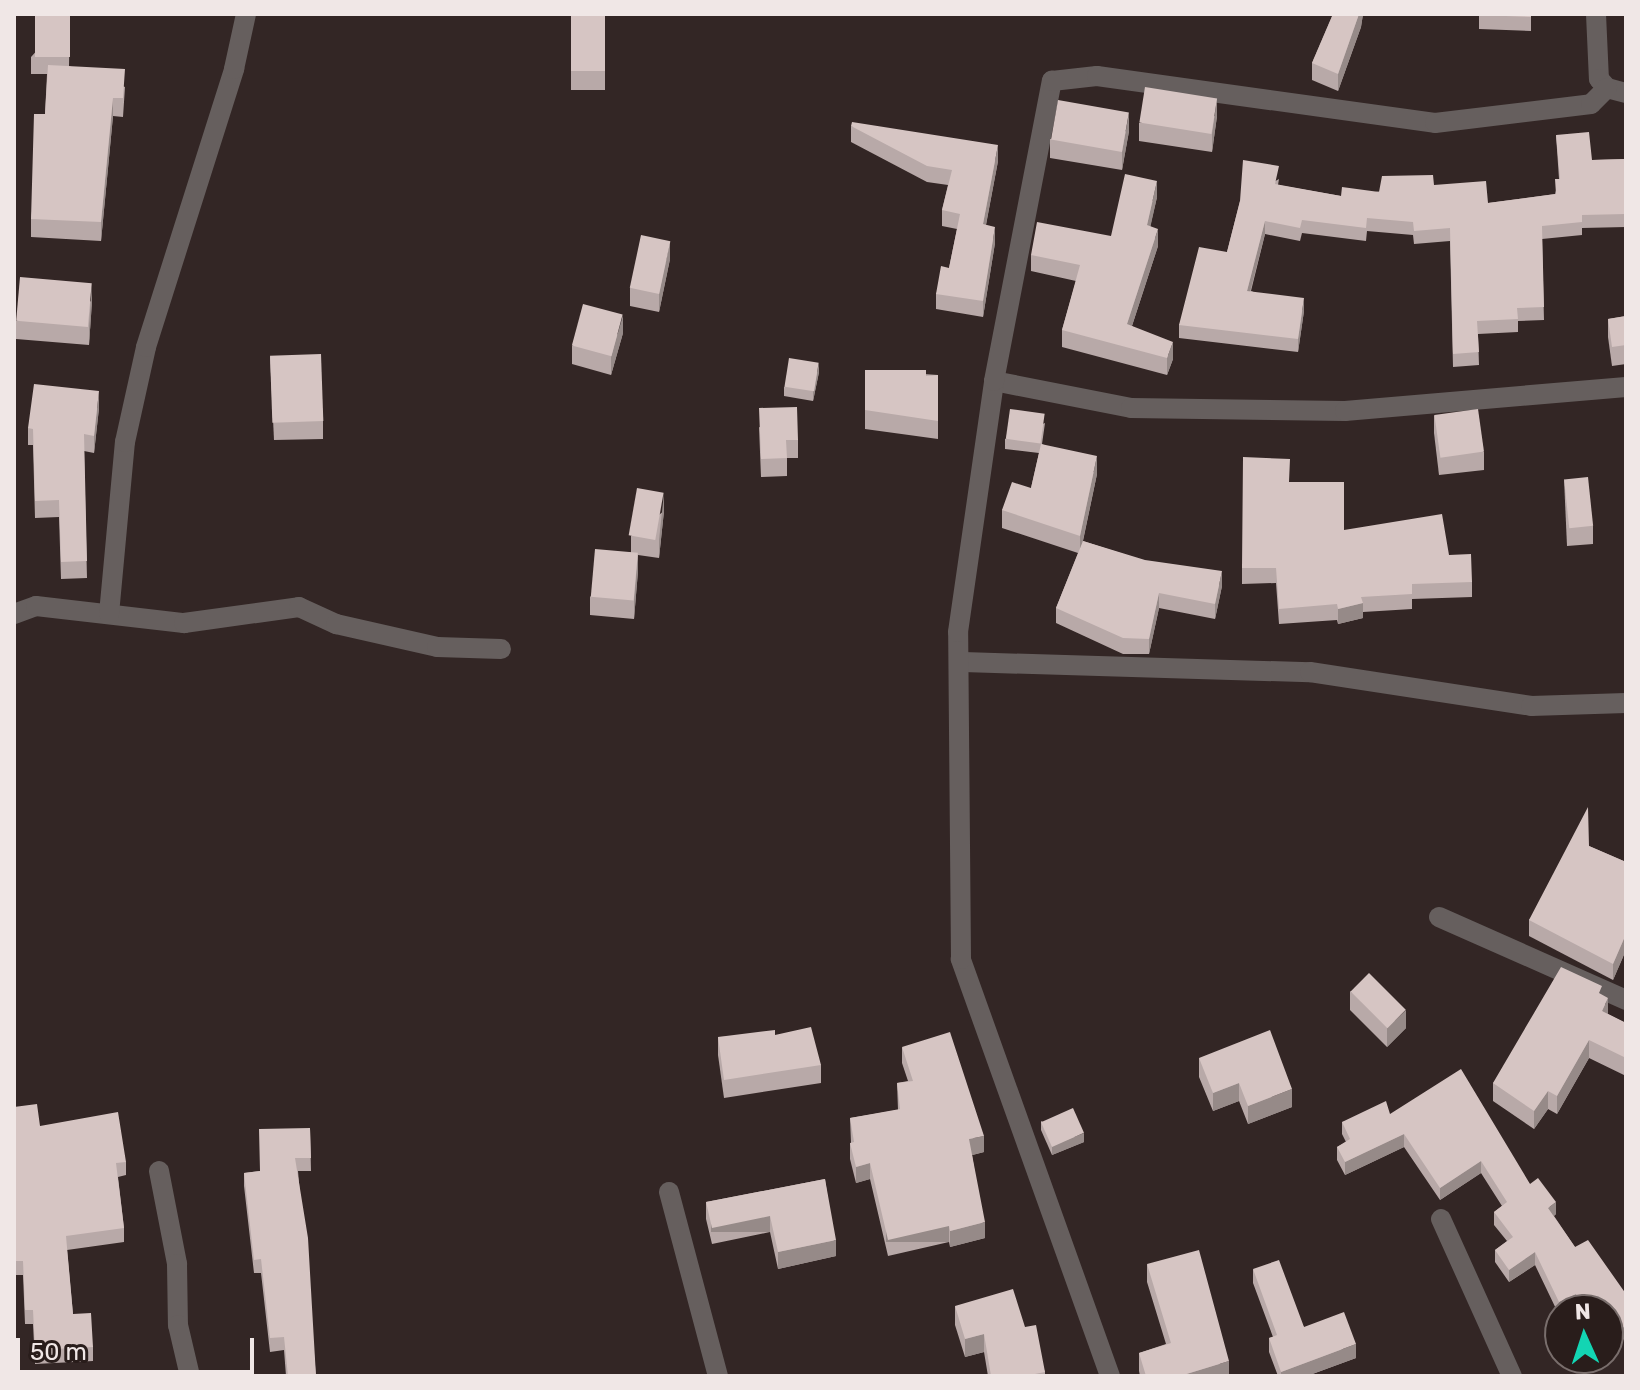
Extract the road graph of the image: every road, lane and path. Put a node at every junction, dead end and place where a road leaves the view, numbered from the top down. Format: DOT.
graph roads {
  1 [pos="246,14"];
  2 [pos="1596,14"];
  3 [pos="1616,91"];
  4 [pos="994,381"];
  5 [pos="1626,387"];
  6 [pos="14,614"];
  7 [pos="109,614"];
  8 [pos="501,649"];
  9 [pos="963,662"];
  10 [pos="1626,703"];
  11 [pos="1439,917"];
  12 [pos="1626,1000"];
  13 [pos="159,1171"];
  14 [pos="669,1192"];
  15 [pos="1441,1219"];
  16 [pos="190,1376"];
  17 [pos="718,1376"];
  18 [pos="1110,1376"];
  19 [pos="1512,1376"];
  1 -- 7 [label="street"];
  2 -- 3 [label="street"];
  3 -- 4 [label="street"];
  4 -- 5 [label="street"];
  4 -- 9 [label="street"];
  6 -- 7 [label="street"];
  7 -- 8 [label="street"];
  9 -- 10 [label="street"];
  9 -- 18 [label="street"];
  11 -- 12 [label="street"];
  13 -- 16 [label="street"];
  14 -- 17 [label="street"];
  15 -- 19 [label="street"];
}
